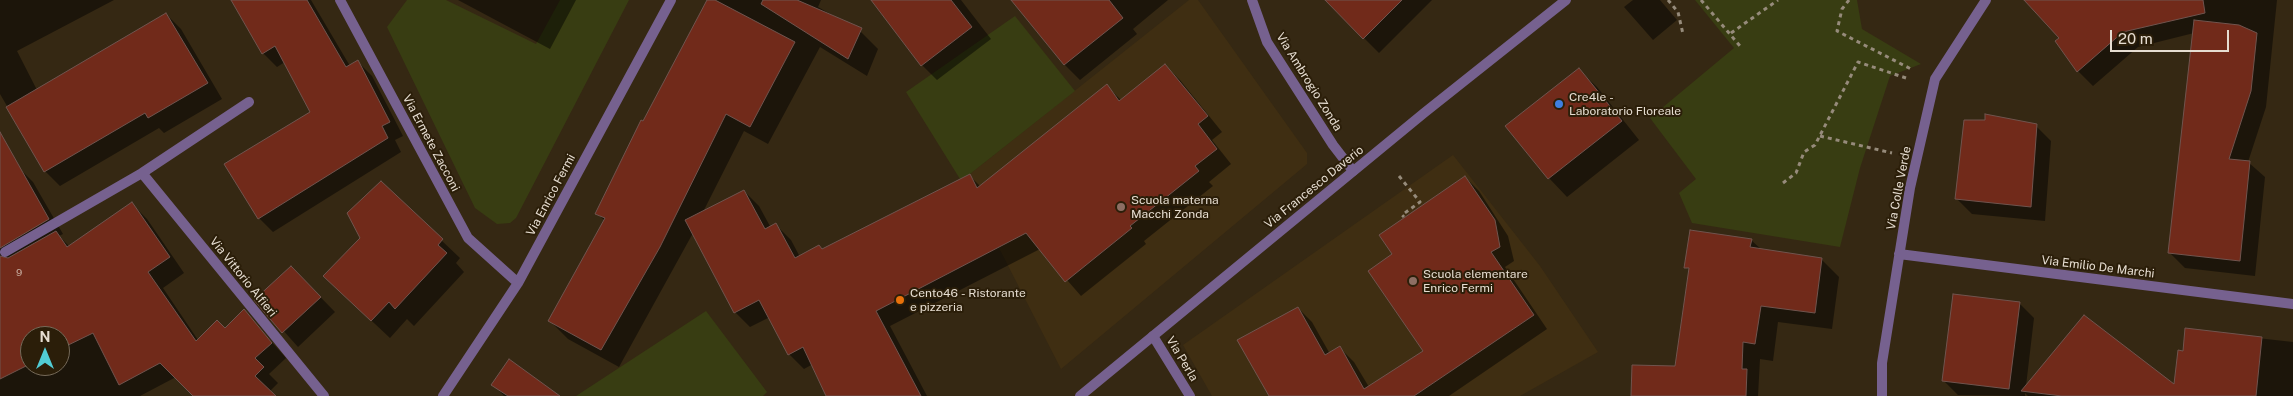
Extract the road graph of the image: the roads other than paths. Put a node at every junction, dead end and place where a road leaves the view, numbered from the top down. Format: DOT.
graph roads {
  1 [pos="340,0"];
  2 [pos="671,0"];
  3 [pos="1252,0"];
  4 [pos="1566,0"];
  5 [pos="1986,0"];
  6 [pos="249,102"];
  7 [pos="1353,171"];
  8 [pos="142,173"];
  9 [pos="5,252"];
  10 [pos="1899,254"];
  11 [pos="518,283"];
  12 [pos="2293,304"];
  13 [pos="1153,336"];
  14 [pos="324,396"];
  15 [pos="444,396"];
  16 [pos="1080,396"];
  17 [pos="1190,396"];
  18 [pos="1882,396"];
  1 -- 11 [label="street, Via Ermete Zacconi"];
  2 -- 11 [label="street, Via Enrico Fermi"];
  3 -- 7 [label="street, Via Ambrogio Zonda"];
  4 -- 7 [label="street, Via Francesco Daverio"];
  5 -- 10 [label="street, Via Colle Verde"];
  6 -- 8 [label="street"];
  7 -- 13 [label="street, Via Francesco Daverio"];
  8 -- 9 [label="street"];
  8 -- 14 [label="street, Via Vittorio Alfieri"];
  10 -- 12 [label="street, Via Emilio De Marchi"];
  10 -- 18 [label="street, Via Colle Verde"];
  11 -- 15 [label="street, Via Enrico Fermi"];
  13 -- 16 [label="street, Via Francesco Daverio"];
  13 -- 17 [label="street, Via Perla"];
}
